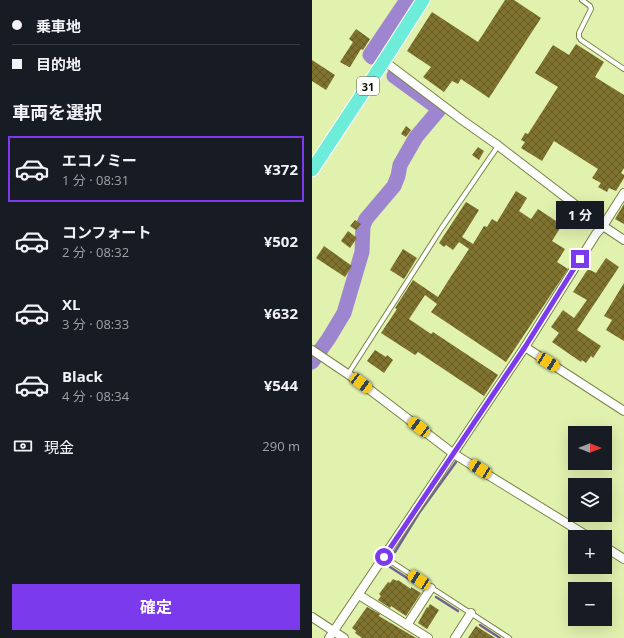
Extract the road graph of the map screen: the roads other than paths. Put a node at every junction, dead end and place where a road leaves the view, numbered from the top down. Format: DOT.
graph roads {
  1 [pos="423,0"];
  2 [pos="582,0"];
  3 [pos="384,62"];
  4 [pos="624,69"];
  5 [pos="498,146"];
  6 [pos="312,170"];
  7 [pos="624,193"];
  8 [pos="603,226"];
  9 [pos="624,240"];
  10 [pos="525,347"];
  11 [pos="312,350"];
  12 [pos="348,375"];
  13 [pos="624,411"];
  14 [pos="454,454"];
  15 [pos="578,530"];
  16 [pos="612,551"];
  17 [pos="384,557"];
  18 [pos="624,559"];
  19 [pos="431,588"];
  20 [pos="359,595"];
  21 [pos="471,614"];
  22 [pos="312,617"];
  23 [pos="407,625"];
  24 [pos="331,635"];
  25 [pos="344,638"];
  26 [pos="428,638"];
  27 [pos="456,638"];
  28 [pos="509,638"];
  1 -- 3 [label="main road, 31"];
  2 -- 4 [label="lane"];
  3 -- 5 [label="street"];
  3 -- 6 [label="main road, 31"];
  5 -- 8 [label="street"];
  5 -- 12 [label="lane"];
  7 -- 8 [label="street"];
  8 -- 9 [label="street"];
  8 -- 10 [label="street"];
  10 -- 13 [label="street"];
  10 -- 14 [label="street"];
  11 -- 12 [label="street"];
  12 -- 14 [label="street"];
  14 -- 15 [label="street"];
  14 -- 17 [label="street"];
  16 -- 18 [label="street"];
  17 -- 19 [label="lane"];
  17 -- 20 [label="street"];
  19 -- 21 [label="lane"];
  19 -- 23 [label="street"];
  20 -- 23 [label="street"];
  20 -- 24 [label="street"];
  21 -- 27 [label="street"];
  21 -- 28 [label="lane"];
  22 -- 24 [label="street"];
  23 -- 26 [label="street"];
  24 -- 25 [label="street"];
}
